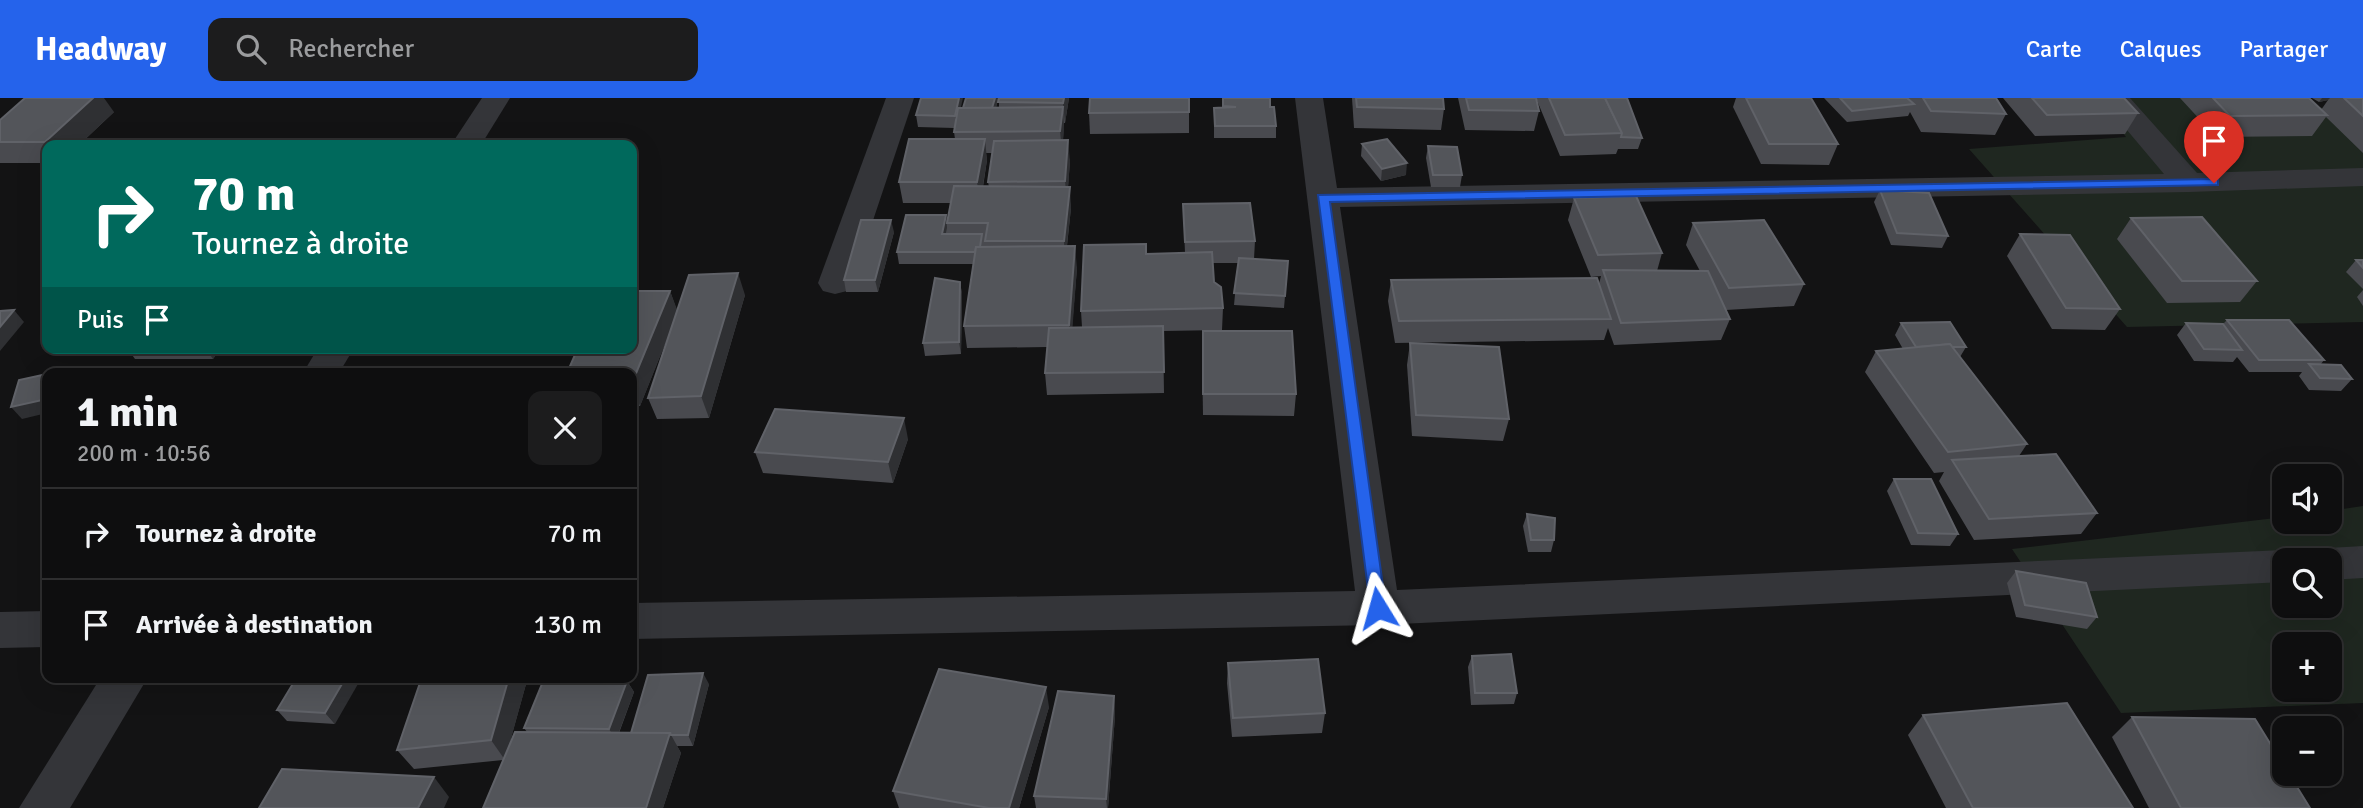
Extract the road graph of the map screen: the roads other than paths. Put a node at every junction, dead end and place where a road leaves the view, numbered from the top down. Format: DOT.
graph roads {
  1 [pos="496,98"];
  2 [pos="900,98"];
  3 [pos="1309,98"];
  4 [pos="2114,98"];
  5 [pos="469,140"];
  6 [pos="2363,177"];
  7 [pos="2189,183"];
  8 [pos="1322,198"];
  9 [pos="835,283"];
  10 [pos="2363,562"];
  11 [pos="2342,563"];
  12 [pos="2272,567"];
  13 [pos="1378,608"];
  14 [pos="637,621"];
  15 [pos="42,629"];
  16 [pos="0,630"];
  17 [pos="122,683"];
  18 [pos="43,808"];
  1 -- 5 [label="street"];
  2 -- 9 [label="street"];
  3 -- 8 [label="street"];
  4 -- 7 [label="street"];
  6 -- 7 [label="street"];
  7 -- 8 [label="street"];
  8 -- 13 [label="street"];
  10 -- 11 [label="street"];
  12 -- 13 [label="street"];
  13 -- 14 [label="street"];
  15 -- 16 [label="street"];
  17 -- 18 [label="street"];
}
